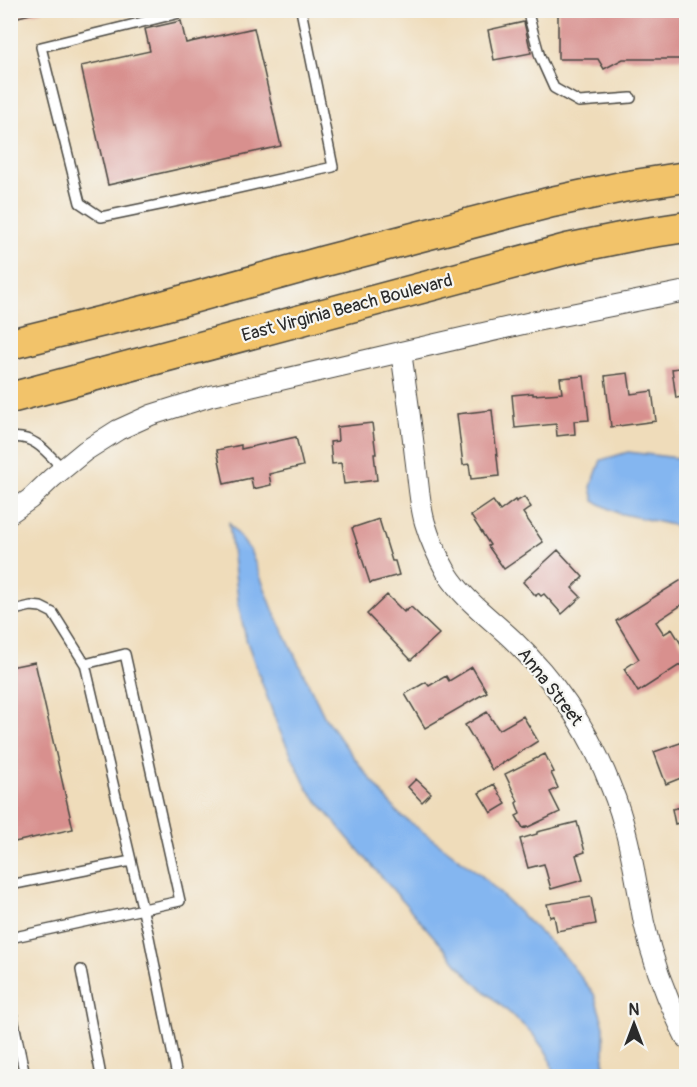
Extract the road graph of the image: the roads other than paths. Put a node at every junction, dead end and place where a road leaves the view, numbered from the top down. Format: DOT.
graph roads {
  1 [pos="192,10"];
  2 [pos="301,10"];
  3 [pos="527,10"];
  4 [pos="631,98"];
  5 [pos="687,177"];
  6 [pos="687,227"];
  7 [pos="687,291"];
  8 [pos="10,344"];
  9 [pos="401,352"];
  10 [pos="10,398"];
  11 [pos="10,438"];
  12 [pos="63,469"];
  13 [pos="10,513"];
  14 [pos="10,611"];
  15 [pos="85,664"];
  16 [pos="132,861"];
  17 [pos="10,885"];
  18 [pos="142,910"];
  19 [pos="10,938"];
  20 [pos="81,970"];
  21 [pos="10,1004"];
  22 [pos="687,1038"];
  23 [pos="25,1077"];
  24 [pos="101,1077"];
  25 [pos="177,1077"];
  1 -- 2 [label="lane"];
  3 -- 4 [label="lane"];
  5 -- 8 [label="main road"];
  6 -- 10 [label="main road, East Virginia Beach Boulevard"];
  7 -- 9 [label="street"];
  9 -- 12 [label="street"];
  9 -- 22 [label="street, Anna Street"];
  11 -- 12 [label="lane"];
  12 -- 13 [label="street"];
  14 -- 15 [label="lane"];
  15 -- 16 [label="lane"];
  15 -- 18 [label="lane"];
  16 -- 17 [label="lane"];
  16 -- 18 [label="lane"];
  18 -- 19 [label="lane"];
  18 -- 25 [label="lane"];
  20 -- 24 [label="lane"];
  21 -- 23 [label="lane"];
}
